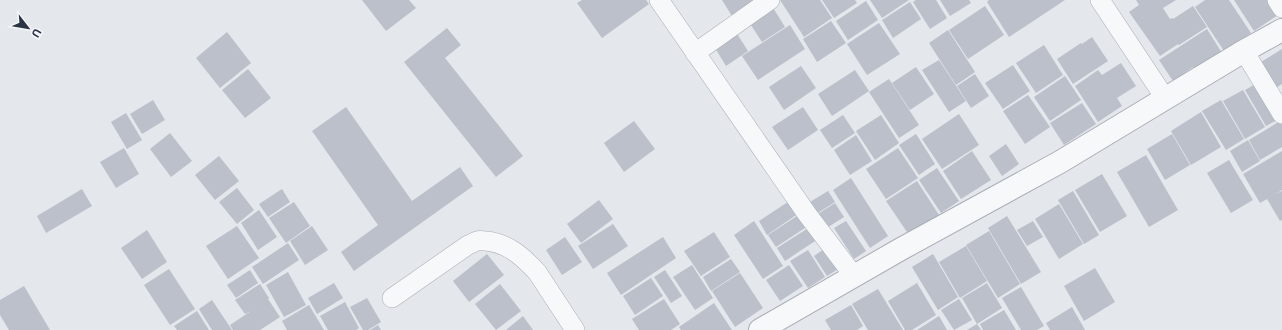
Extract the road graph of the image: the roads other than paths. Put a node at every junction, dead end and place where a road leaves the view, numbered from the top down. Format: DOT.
graph roads {
  1 [pos="659,0"];
  2 [pos="770,0"];
  3 [pos="1100,0"];
  4 [pos="1277,0"];
  5 [pos="1282,8"];
  6 [pos="1282,30"];
  7 [pos="1244,51"];
  8 [pos="695,53"];
  9 [pos="1165,98"];
  10 [pos="1282,114"];
  11 [pos="854,276"];
  12 [pos="392,298"];
  13 [pos="575,330"];
  14 [pos="760,330"];
  1 -- 8 [label="street"];
  2 -- 8 [label="street"];
  3 -- 9 [label="street"];
  4 -- 5 [label="street"];
  6 -- 7 [label="street"];
  7 -- 9 [label="street"];
  7 -- 10 [label="street"];
  8 -- 11 [label="street"];
  9 -- 11 [label="street"];
  11 -- 14 [label="street"];
  12 -- 13 [label="street"];
}
